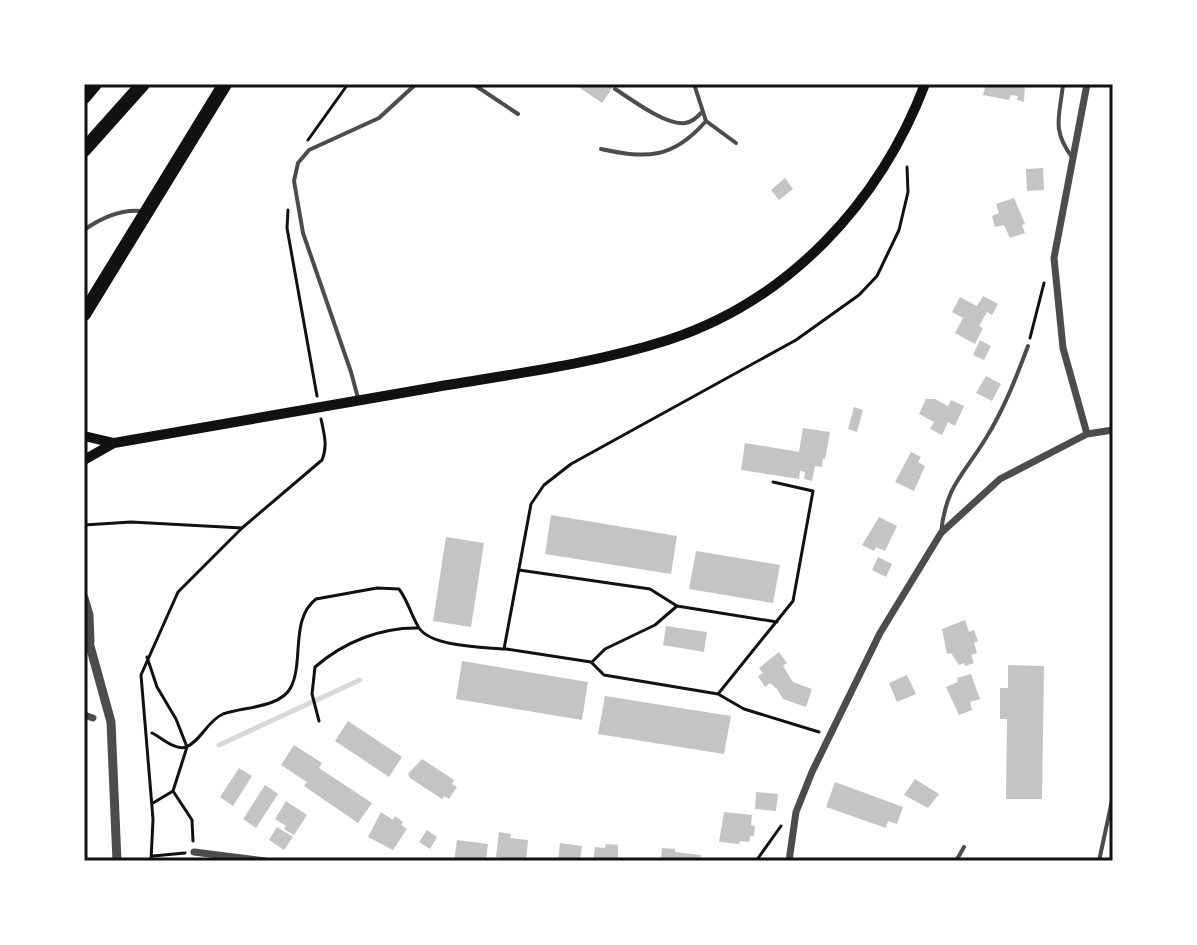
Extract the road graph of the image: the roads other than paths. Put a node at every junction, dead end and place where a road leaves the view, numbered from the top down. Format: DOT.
graph roads {
  1 [pos="95,84"];
  2 [pos="143,84"];
  3 [pos="225,84"];
  4 [pos="416,84"];
  5 [pos="694,84"];
  6 [pos="925,84"];
  7 [pos="1063,84"];
  8 [pos="1087,84"];
  9 [pos="476,85"];
  10 [pos="615,89"];
  11 [pos="84,97"];
  12 [pos="701,113"];
  13 [pos="518,114"];
  14 [pos="706,121"];
  15 [pos="736,143"];
  16 [pos="601,149"];
  17 [pos="84,150"];
  18 [pos="1073,159"];
  19 [pos="145,211"];
  20 [pos="84,230"];
  21 [pos="84,314"];
  22 [pos="1028,346"];
  23 [pos="359,401"];
  24 [pos="1113,430"];
  25 [pos="1087,434"];
  26 [pos="84,436"];
  27 [pos="114,443"];
  28 [pos="84,460"];
  29 [pos="941,533"];
  30 [pos="84,598"];
  31 [pos="84,635"];
  32 [pos="90,646"];
  33 [pos="84,715"];
  34 [pos="93,718"];
  35 [pos="1113,796"];
  36 [pos="964,847"];
  37 [pos="194,852"];
  38 [pos="117,861"];
  39 [pos="265,861"];
  40 [pos="789,861"];
  41 [pos="956,861"];
  42 [pos="1099,861"];
  1 -- 11 [label="highway"];
  2 -- 17 [label="highway"];
  3 -- 19 [label="highway"];
  4 -- 23 [label="lane"];
  5 -- 12 [label="lane"];
  6 -- 23 [label="main road"];
  7 -- 18 [label="lane"];
  8 -- 18 [label="street"];
  9 -- 13 [label="lane"];
  10 -- 12 [label="lane"];
  12 -- 14 [label="lane"];
  14 -- 15 [label="lane"];
  14 -- 16 [label="lane"];
  18 -- 25 [label="street"];
  19 -- 20 [label="lane"];
  19 -- 21 [label="highway"];
  22 -- 29 [label="lane"];
  23 -- 27 [label="main road"];
  24 -- 25 [label="street"];
  25 -- 29 [label="street"];
  26 -- 27 [label="main road"];
  27 -- 28 [label="main road"];
  29 -- 40 [label="street"];
  30 -- 32 [label="street"];
  31 -- 32 [label="street"];
  32 -- 38 [label="street"];
  33 -- 34 [label="street"];
  35 -- 42 [label="lane"];
  36 -- 41 [label="lane"];
  37 -- 39 [label="street"];
}
